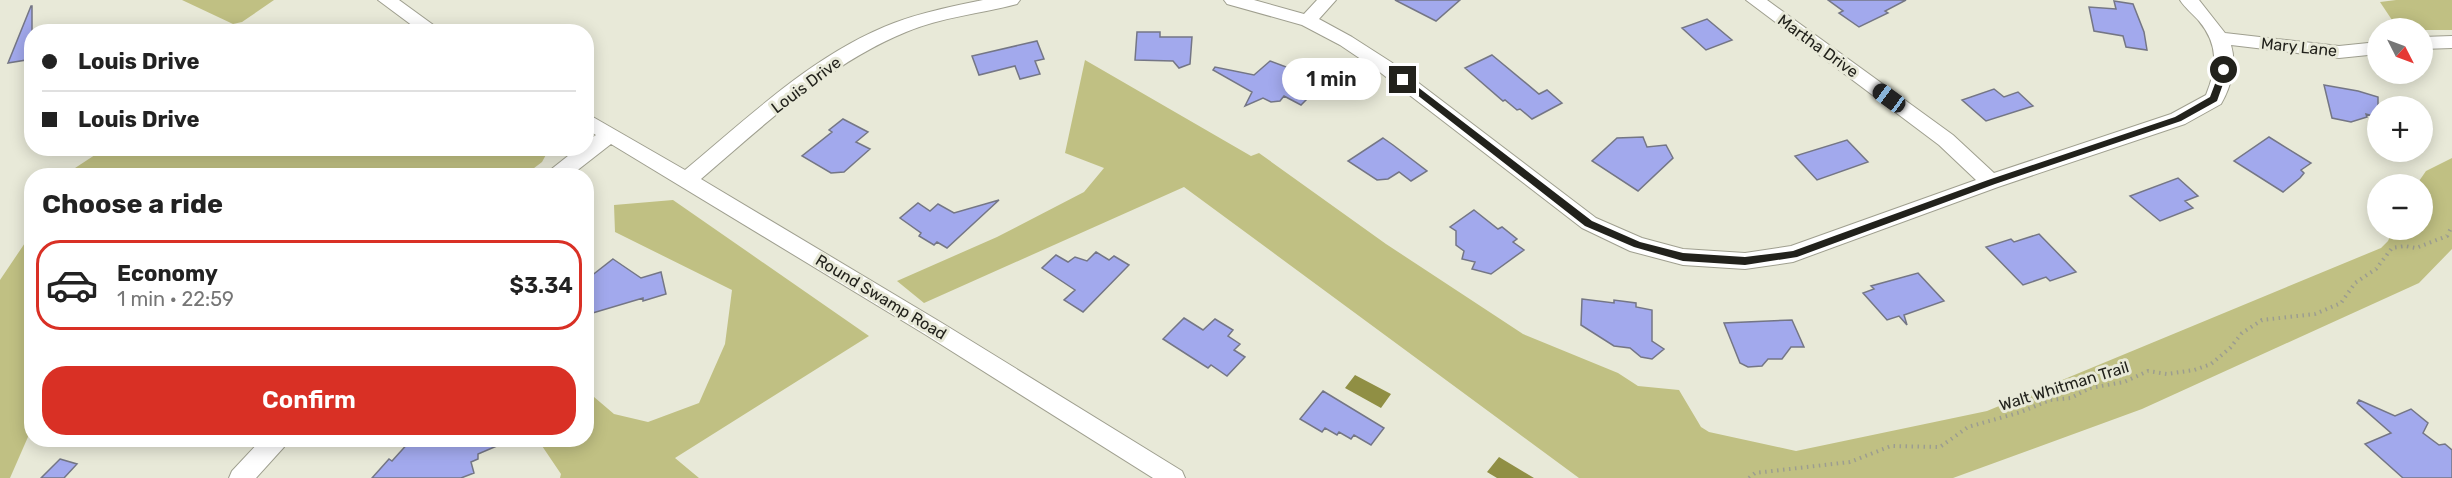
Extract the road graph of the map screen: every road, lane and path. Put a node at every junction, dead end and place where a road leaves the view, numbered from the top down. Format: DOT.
graph roads {
  1 [pos="387,0"];
  2 [pos="1011,0"];
  3 [pos="1233,0"];
  4 [pos="1327,0"];
  5 [pos="1755,0"];
  6 [pos="2189,0"];
  7 [pos="936,8"];
  8 [pos="1308,21"];
  9 [pos="422,24"];
  10 [pos="2220,38"];
  11 [pos="2452,42"];
  12 [pos="2433,43"];
  13 [pos="2367,49"];
  14 [pos="594,125"];
  15 [pos="610,134"];
  16 [pos="594,146"];
  17 [pos="582,156"];
  18 [pos="566,168"];
  19 [pos="686,181"];
  20 [pos="1991,182"];
  21 [pos="2452,226"];
  22 [pos="270,447"];
  23 [pos="241,478"];
  24 [pos="1173,478"];
  25 [pos="1749,478"];
  1 -- 9 [label="street"];
  2 -- 7 [label="street, Louis Drive"];
  3 -- 8 [label="street"];
  4 -- 8 [label="street"];
  5 -- 20 [label="street, Martha Drive"];
  6 -- 10 [label="street"];
  7 -- 19 [label="street, Louis Drive"];
  8 -- 20 [label="street"];
  10 -- 13 [label="street, Mary Lane"];
  10 -- 20 [label="street"];
  11 -- 12 [label="street"];
  14 -- 15 [label="street, Round Swamp Road"];
  15 -- 16 [label="street"];
  15 -- 19 [label="street, Round Swamp Road"];
  17 -- 18 [label="street"];
  19 -- 24 [label="street, Round Swamp Road"];
  21 -- 25 [label="path, Walt Whitman Trail"];
  22 -- 23 [label="street"];
}
